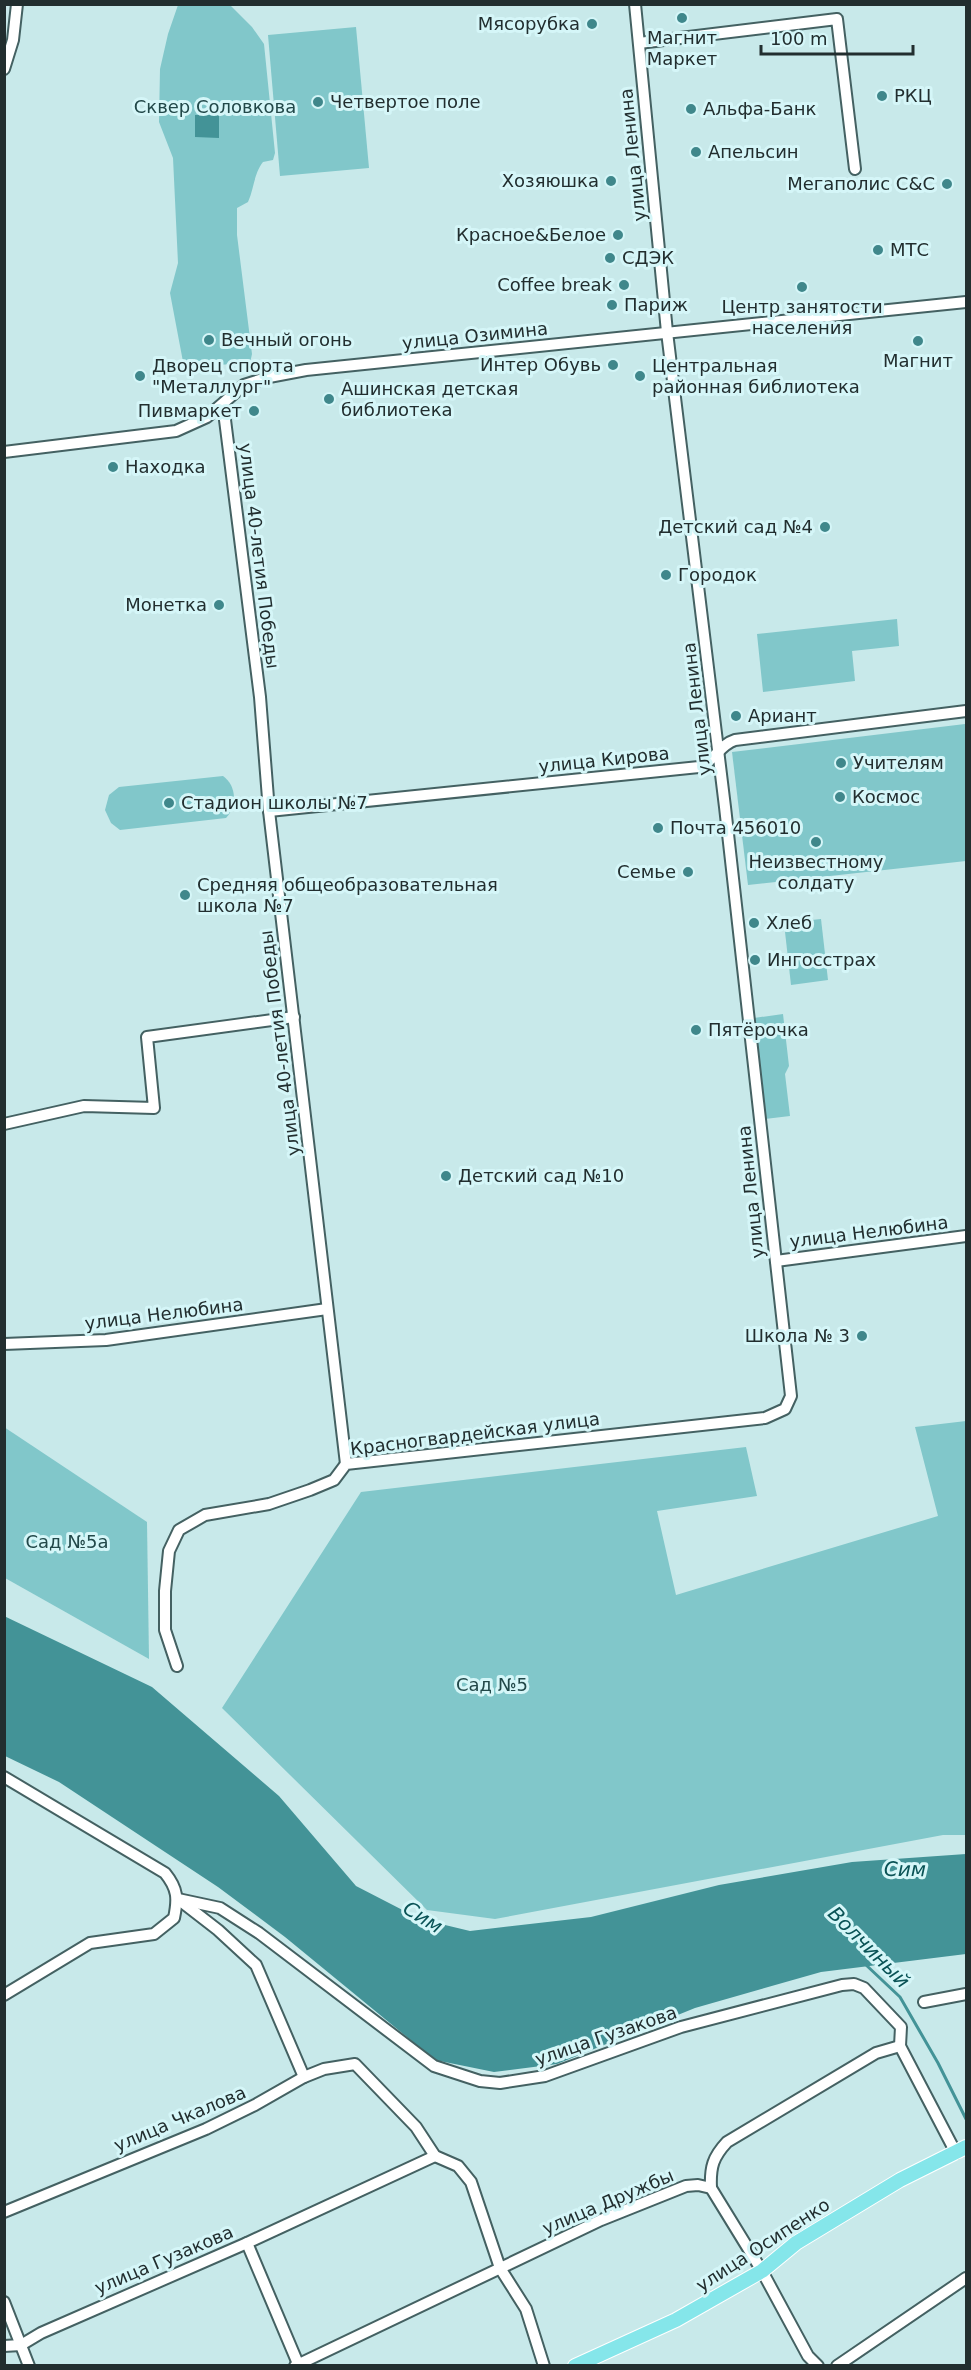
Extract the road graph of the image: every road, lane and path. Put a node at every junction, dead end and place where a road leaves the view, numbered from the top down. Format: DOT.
graph roads {
  1 [pos="17,4"];
  2 [pos="635,4"];
  3 [pos="639,43"];
  4 [pos="4,69"];
  5 [pos="855,169"];
  6 [pos="966,302"];
  7 [pos="667,332"];
  8 [pos="224,404"];
  9 [pos="4,452"];
  10 [pos="966,711"];
  11 [pos="718,751"];
  12 [pos="269,811"];
  13 [pos="294,1017"];
  14 [pos="4,1124"];
  15 [pos="966,1236"];
  16 [pos="776,1261"];
  17 [pos="327,1309"];
  18 [pos="4,1344"];
  19 [pos="785,1409"];
  20 [pos="346,1464"];
  21 [pos="177,1666"];
  22 [pos="4,1777"];
  23 [pos="178,1899"];
  24 [pos="966,1994"];
  25 [pos="4,1995"];
  26 [pos="924,2002"];
  27 [pos="900,2046"];
  28 [pos="304,2077"];
  29 [pos="961,2150"];
  30 [pos="435,2156"];
  31 [pos="711,2188"];
  32 [pos="4,2212"];
  33 [pos="247,2243"];
  34 [pos="500,2268"];
  35 [pos="762,2271"];
  36 [pos="966,2278"];
  37 [pos="4,2302"];
  38 [pos="21,2345"];
  39 [pos="4,2346"];
  40 [pos="297,2365"];
  41 [pos="29,2366"];
  42 [pos="544,2366"];
  43 [pos="575,2366"];
  44 [pos="818,2366"];
  45 [pos="837,2366"];
  1 -- 4 [label="street"];
  2 -- 3 [label="street, улица Ленина"];
  3 -- 5 [label="street"];
  3 -- 7 [label="street, улица Ленина"];
  6 -- 7 [label="street, улица Озимина"];
  7 -- 8 [label="street, улица Озимина"];
  7 -- 11 [label="street, улица Ленина"];
  8 -- 9 [label="street, улица Озимина"];
  8 -- 12 [label="street, улица 40-летия Победы"];
  10 -- 11 [label="street, улица Кирова"];
  11 -- 12 [label="street, улица Кирова"];
  11 -- 16 [label="street, улица Ленина"];
  12 -- 13 [label="street, улица 40-летия Победы"];
  13 -- 14 [label="street"];
  13 -- 17 [label="street, улица 40-летия Победы"];
  15 -- 16 [label="street, улица Нелюбина"];
  16 -- 19 [label="street, улица Ленина"];
  17 -- 18 [label="street, улица Нелюбина"];
  17 -- 20 [label="street, улица 40-летия Победы"];
  19 -- 20 [label="street, Красногвардейская улица"];
  20 -- 21 [label="street, Красногвардейская улица"];
  22 -- 23 [label="street"];
  23 -- 25 [label="street"];
  23 -- 27 [label="street, улица Гузакова"];
  23 -- 28 [label="street"];
  24 -- 26 [label="street"];
  27 -- 29 [label="street, улица Гузакова"];
  27 -- 31 [label="street"];
  28 -- 30 [label="street, улица Чкалова"];
  28 -- 32 [label="street, улица Чкалова"];
  29 -- 35 [label="main road, улица Осипенко"];
  30 -- 33 [label="street, улица Гузакова"];
  30 -- 34 [label="street"];
  31 -- 34 [label="street, улица Дружбы"];
  31 -- 35 [label="street"];
  33 -- 38 [label="street, улица Гузакова"];
  33 -- 40 [label="street"];
  34 -- 40 [label="street, улица Дружбы"];
  34 -- 42 [label="street"];
  35 -- 43 [label="main road, улица Осипенко"];
  35 -- 44 [label="street"];
  36 -- 45 [label="street"];
  37 -- 38 [label="street"];
  38 -- 39 [label="street, улица Гузакова"];
  38 -- 41 [label="street"];
}
